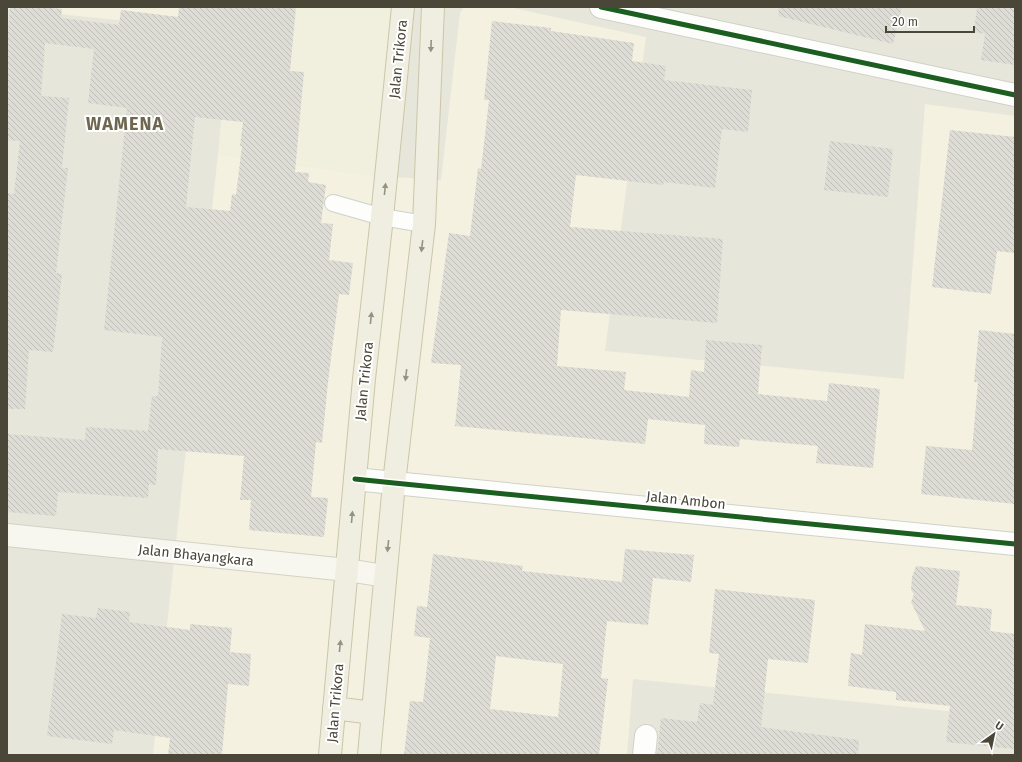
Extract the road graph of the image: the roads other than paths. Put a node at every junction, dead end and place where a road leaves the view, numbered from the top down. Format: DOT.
graph roads {
  1 [pos="403,7"];
  2 [pos="432,7"];
  3 [pos="601,7"];
  4 [pos="1015,95"];
  5 [pos="333,202"];
  6 [pos="382,217"];
  7 [pos="424,224"];
  8 [pos="355,478"];
  9 [pos="394,483"];
  10 [pos="7,535"];
  11 [pos="1015,544"];
  12 [pos="348,570"];
  13 [pos="385,576"];
  14 [pos="334,708"];
  15 [pos="373,713"];
  16 [pos="330,755"];
  17 [pos="369,755"];
  6 -- 1 [label="highway, Jalan Trikora, one-way"];
  2 -- 7 [label="highway, one-way"];
  3 -- 4 [label="street"];
  5 -- 6 [label="lane"];
  6 -- 7 [label="lane"];
  8 -- 6 [label="highway, Jalan Trikora, one-way"];
  7 -- 9 [label="highway, one-way"];
  8 -- 9 [label="street, Jalan Ambon"];
  12 -- 8 [label="highway, Jalan Trikora, one-way"];
  9 -- 11 [label="street, Jalan Ambon"];
  9 -- 13 [label="highway, one-way"];
  10 -- 12 [label="main road, Jalan Bhayangkara"];
  12 -- 13 [label="main road, Jalan Bhayangkara"];
  14 -- 12 [label="highway, Jalan Trikora, one-way"];
  13 -- 15 [label="highway"];
  14 -- 15 [label="highway"];
  14 -- 16 [label="highway, Jalan Trikora"];
  15 -- 17 [label="highway"];
}
